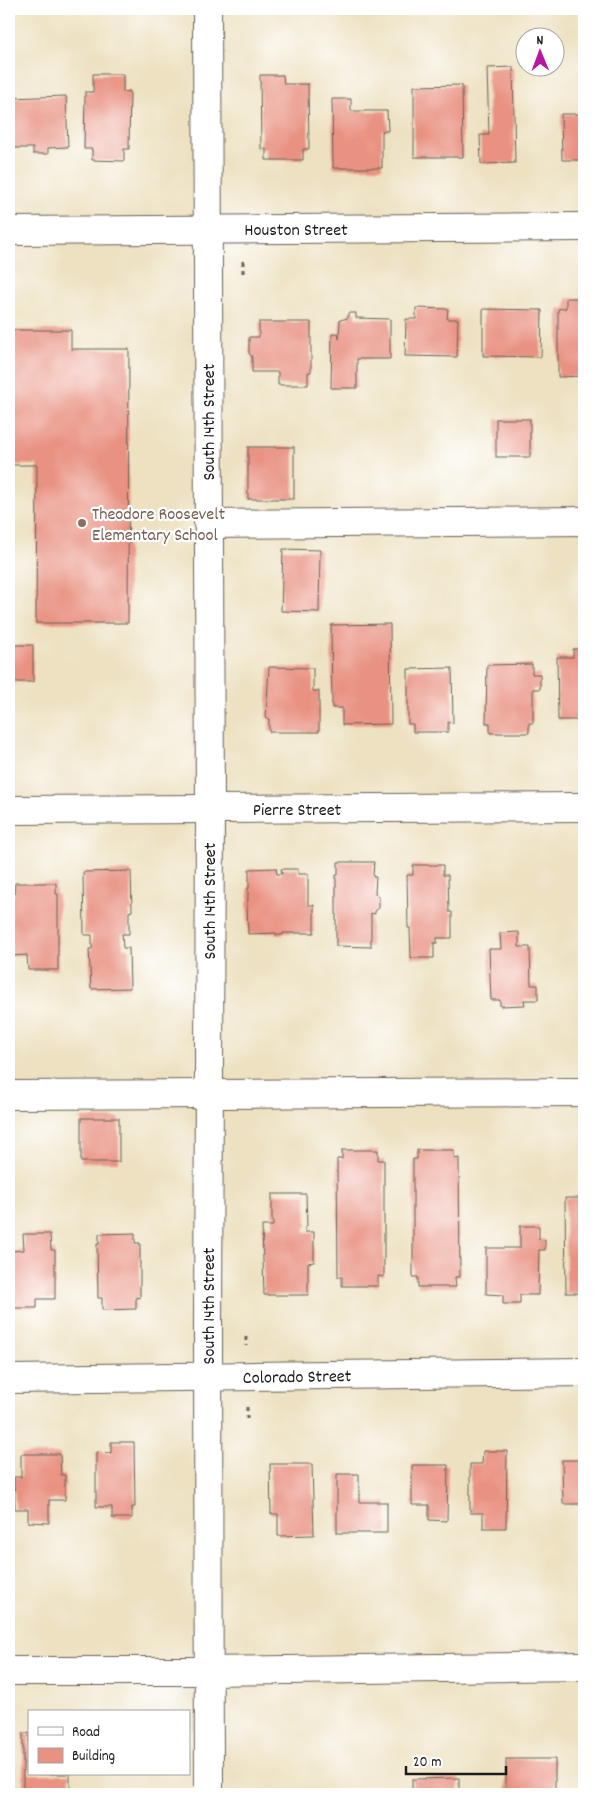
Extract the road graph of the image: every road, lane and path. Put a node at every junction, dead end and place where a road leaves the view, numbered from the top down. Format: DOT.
graph roads {
  1 [pos="207,9"];
  2 [pos="584,227"];
  3 [pos="207,229"];
  4 [pos="9,231"];
  5 [pos="584,521"];
  6 [pos="208,524"];
  7 [pos="584,807"];
  8 [pos="210,809"];
  9 [pos="9,810"];
  10 [pos="584,1092"];
  11 [pos="9,1095"];
  12 [pos="208,1095"];
  13 [pos="584,1372"];
  14 [pos="208,1377"];
  15 [pos="9,1379"];
  16 [pos="584,1666"];
  17 [pos="9,1671"];
  18 [pos="208,1671"];
  19 [pos="209,1794"];
  1 -- 3 [label="street, South 14th Street"];
  2 -- 3 [label="street, Houston Street"];
  3 -- 4 [label="street, Houston Street"];
  3 -- 6 [label="street, South 14th Street"];
  5 -- 6 [label="street"];
  6 -- 8 [label="street, South 14th Street"];
  7 -- 8 [label="street, Pierre Street"];
  8 -- 9 [label="street, Pierre Street"];
  8 -- 12 [label="street, South 14th Street"];
  10 -- 12 [label="street"];
  11 -- 12 [label="street"];
  12 -- 14 [label="street, South 14th Street"];
  13 -- 14 [label="street, Colorado Street"];
  14 -- 15 [label="street, Colorado Street"];
  14 -- 18 [label="street, South 14th Street"];
  16 -- 18 [label="street"];
  17 -- 18 [label="street"];
  18 -- 19 [label="street, South 14th Street"];
}
